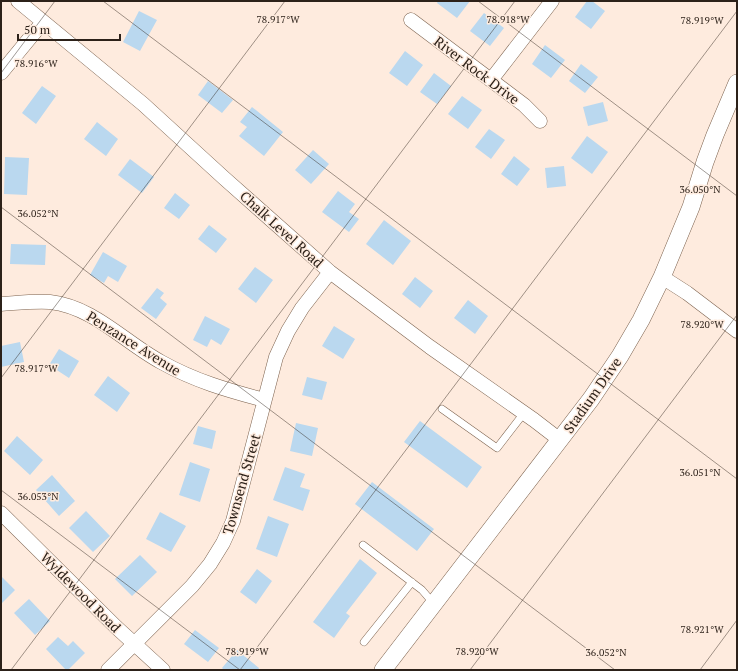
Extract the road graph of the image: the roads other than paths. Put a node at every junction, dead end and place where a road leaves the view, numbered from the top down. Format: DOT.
graph roads {
  1 [pos="18,1"];
  2 [pos="552,1"];
  3 [pos="411,20"];
  4 [pos="43,22"];
  5 [pos="1,73"];
  6 [pos="491,80"];
  7 [pos="737,83"];
  8 [pos="540,121"];
  9 [pos="330,272"];
  10 [pos="662,277"];
  11 [pos="1,304"];
  12 [pos="737,331"];
  13 [pos="264,400"];
  14 [pos="442,409"];
  15 [pos="524,413"];
  16 [pos="560,440"];
  17 [pos="1,513"];
  18 [pos="363,545"];
  19 [pos="412,582"];
  20 [pos="434,604"];
  21 [pos="364,642"];
  22 [pos="134,644"];
  23 [pos="108,670"];
  24 [pos="163,670"];
  25 [pos="383,670"];
  1 -- 4 [label="street, Chalk Level Road"];
  2 -- 6 [label="street"];
  3 -- 6 [label="street, River Rock Drive"];
  4 -- 5 [label="street"];
  4 -- 9 [label="street, Chalk Level Road"];
  6 -- 8 [label="street, River Rock Drive"];
  7 -- 10 [label="street, Stadium Drive"];
  9 -- 13 [label="street, Townsend Street"];
  9 -- 15 [label="street, Chalk Level Road"];
  10 -- 12 [label="street"];
  10 -- 16 [label="street, Stadium Drive"];
  11 -- 13 [label="street, Penzance Avenue"];
  13 -- 22 [label="street, Townsend Street"];
  14 -- 15 [label="lane"];
  15 -- 16 [label="street, Chalk Level Road"];
  16 -- 20 [label="street, Stadium Drive"];
  17 -- 22 [label="street, Wyldewood Road"];
  18 -- 19 [label="lane"];
  19 -- 20 [label="lane"];
  19 -- 21 [label="lane"];
  20 -- 25 [label="street, Stadium Drive"];
  22 -- 23 [label="street, Townsend Street"];
  22 -- 24 [label="street, Wyldewood Road"];
}
